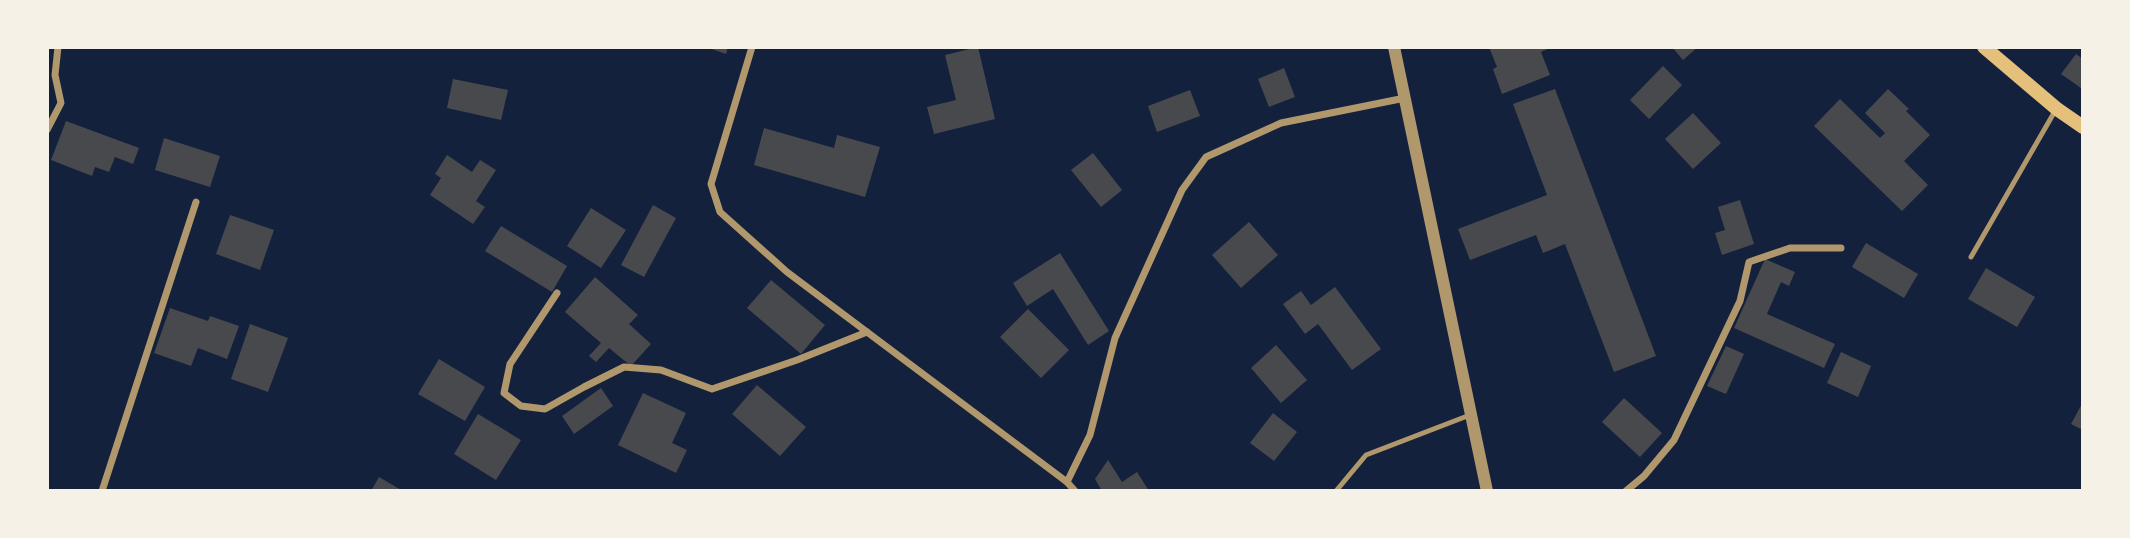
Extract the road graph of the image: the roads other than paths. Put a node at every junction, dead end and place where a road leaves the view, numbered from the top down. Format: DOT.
graph roads {
  1 [pos="58,47"];
  2 [pos="752,47"];
  3 [pos="1394,47"];
  4 [pos="1984,47"];
  5 [pos="1405,98"];
  6 [pos="2057,109"];
  7 [pos="2083,127"];
  8 [pos="47,130"];
  9 [pos="196,202"];
  10 [pos="1842,248"];
  11 [pos="1971,257"];
  12 [pos="557,293"];
  13 [pos="867,332"];
  14 [pos="1470,415"];
  15 [pos="1067,482"];
  16 [pos="102,491"];
  17 [pos="1075,491"];
  18 [pos="1336,491"];
  19 [pos="1487,491"];
  20 [pos="1626,491"];
  1 -- 8 [label="street"];
  2 -- 13 [label="street"];
  3 -- 5 [label="street"];
  4 -- 6 [label="main road"];
  5 -- 14 [label="street"];
  5 -- 15 [label="street"];
  6 -- 7 [label="main road"];
  6 -- 11 [label="lane"];
  9 -- 16 [label="street"];
  10 -- 20 [label="street"];
  12 -- 13 [label="street"];
  13 -- 15 [label="street"];
  14 -- 18 [label="lane"];
  14 -- 19 [label="street"];
  15 -- 17 [label="street"];
}
